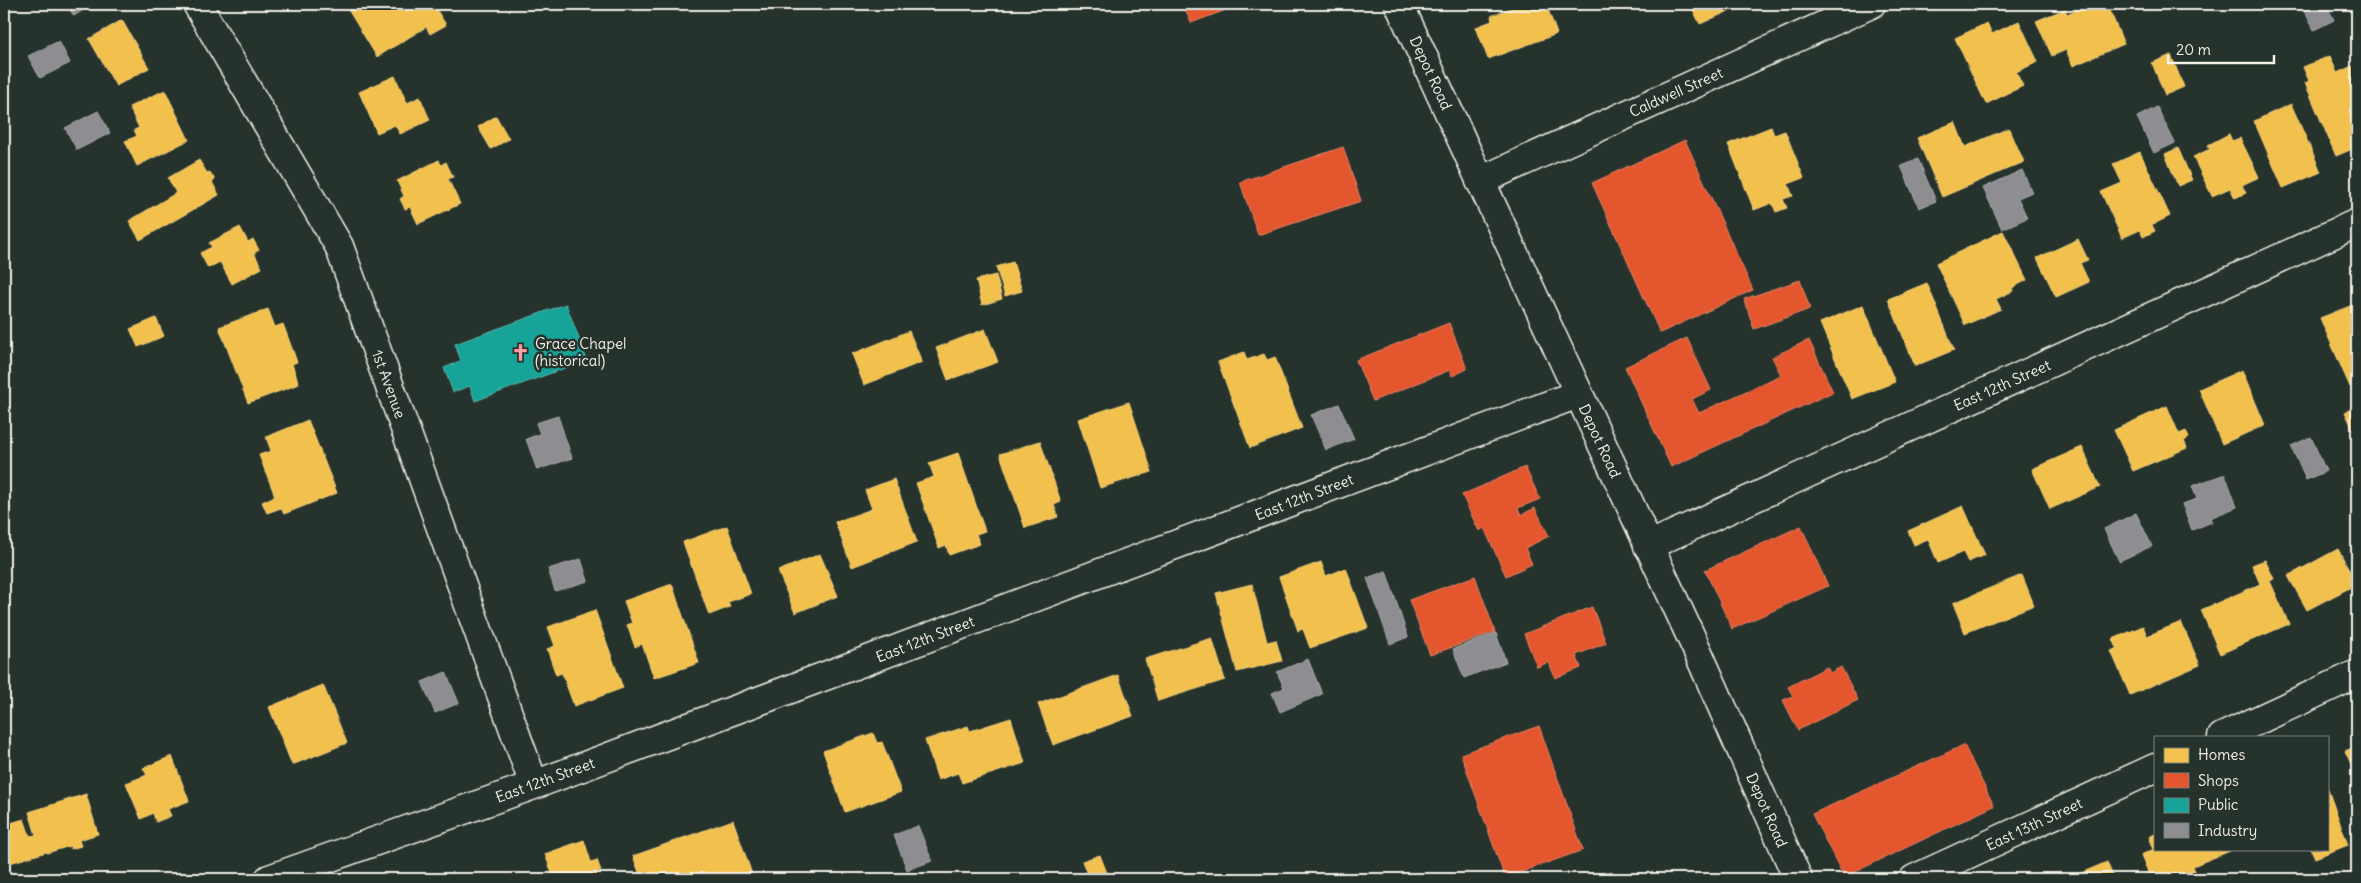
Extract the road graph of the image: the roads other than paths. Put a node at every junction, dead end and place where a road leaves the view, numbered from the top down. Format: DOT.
graph roads {
  1 [pos="197,4"];
  2 [pos="1399,4"];
  3 [pos="1871,4"];
  4 [pos="1480,180"];
  5 [pos="2357,223"];
  6 [pos="1578,394"];
  7 [pos="1648,546"];
  8 [pos="2357,674"];
  9 [pos="2224,736"];
  10 [pos="2154,768"];
  11 [pos="534,785"];
  12 [pos="270,879"];
  13 [pos="1798,879"];
  14 [pos="1914,879"];
  1 -- 11 [label="street, 1st Avenue"];
  2 -- 4 [label="street, Depot Road"];
  3 -- 4 [label="street, Caldwell Street"];
  4 -- 6 [label="street, Depot Road"];
  5 -- 7 [label="street, East 12th Street"];
  6 -- 7 [label="street, Depot Road"];
  6 -- 11 [label="street, East 12th Street"];
  7 -- 13 [label="street, Depot Road"];
  8 -- 9 [label="street"];
  10 -- 14 [label="street, East 13th Street"];
  11 -- 12 [label="street, East 12th Street"];
}
